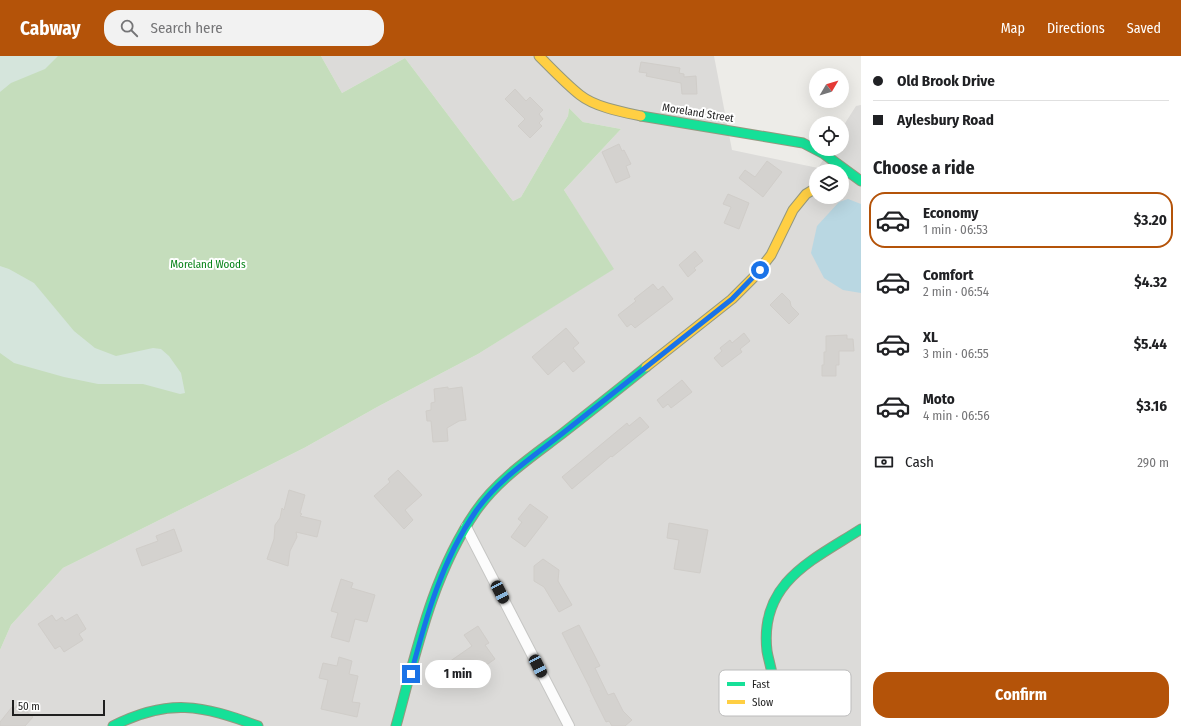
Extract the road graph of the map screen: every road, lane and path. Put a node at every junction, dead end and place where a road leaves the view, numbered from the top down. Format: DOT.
graph roads {
  1 [pos="539,56"];
  2 [pos="835,164"];
  3 [pos="849,175"];
  4 [pos="861,181"];
  5 [pos="809,192"];
  6 [pos="466,527"];
  7 [pos="861,528"];
  8 [pos="770,670"];
  9 [pos="113,726"];
  10 [pos="258,726"];
  11 [pos="396,726"];
  12 [pos="569,726"];
  1 -- 2 [label="street, Moreland Street"];
  3 -- 4 [label="street, Moreland Street"];
  5 -- 6 [label="street"];
  6 -- 11 [label="street"];
  6 -- 12 [label="street"];
  7 -- 8 [label="street"];
  9 -- 10 [label="street"];
}
